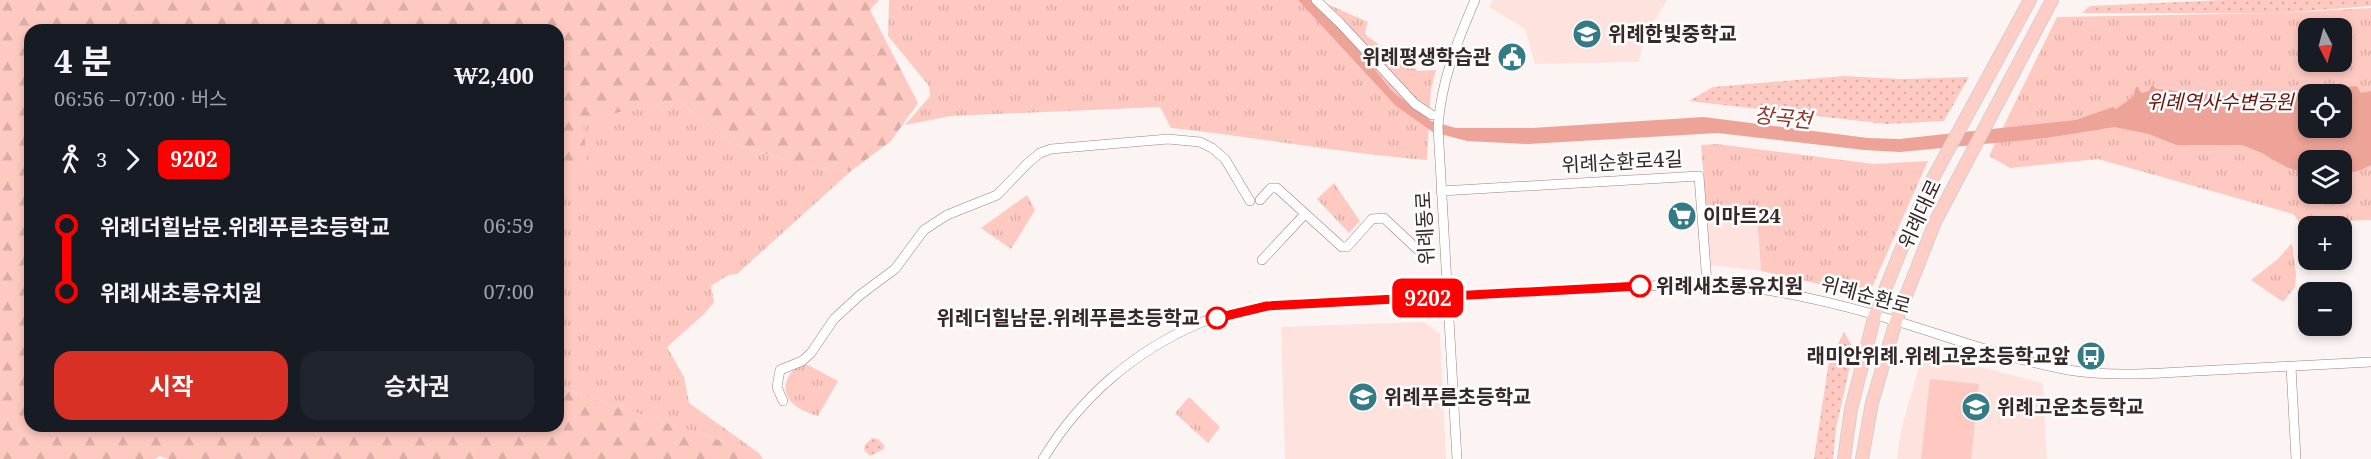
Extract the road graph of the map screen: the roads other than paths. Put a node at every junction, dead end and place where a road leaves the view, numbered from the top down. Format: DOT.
graph roads {
  1 [pos="1316,0"];
  2 [pos="1474,0"];
  3 [pos="2030,0"];
  4 [pos="2052,0"];
  5 [pos="1432,115"];
  6 [pos="1441,191"];
  7 [pos="1305,214"];
  8 [pos="1417,249"];
  9 [pos="1262,260"];
  10 [pos="1707,283"];
  11 [pos="1447,297"];
  12 [pos="1875,315"];
  13 [pos="1896,321"];
  14 [pos="2371,362"];
  15 [pos="2291,367"];
  16 [pos="783,401"];
  17 [pos="1042,459"];
  18 [pos="1458,459"];
  19 [pos="1844,459"];
  20 [pos="1862,459"];
  21 [pos="2296,459"];
  1 -- 5 [label="street"];
  2 -- 6 [label="street, 위례동로"];
  3 -- 12 [label="main road, 위례대로"];
  4 -- 13 [label="main road, 위례대로"];
  6 -- 10 [label="street, 위례순환로4길"];
  6 -- 11 [label="street, 위례동로"];
  7 -- 8 [label="street"];
  7 -- 9 [label="street"];
  7 -- 16 [label="street"];
  10 -- 11 [label="street, 위례순환로"];
  10 -- 12 [label="street, 위례순환로"];
  11 -- 17 [label="street, 위례순환로"];
  11 -- 18 [label="street, 위례동로"];
  12 -- 13 [label="street, 위례순환로"];
  12 -- 19 [label="main road, 위례대로"];
  13 -- 15 [label="street, 위례순환로"];
  13 -- 20 [label="main road, 위례대로"];
  14 -- 15 [label="street, 위례순환로"];
  15 -- 21 [label="street"];
}
